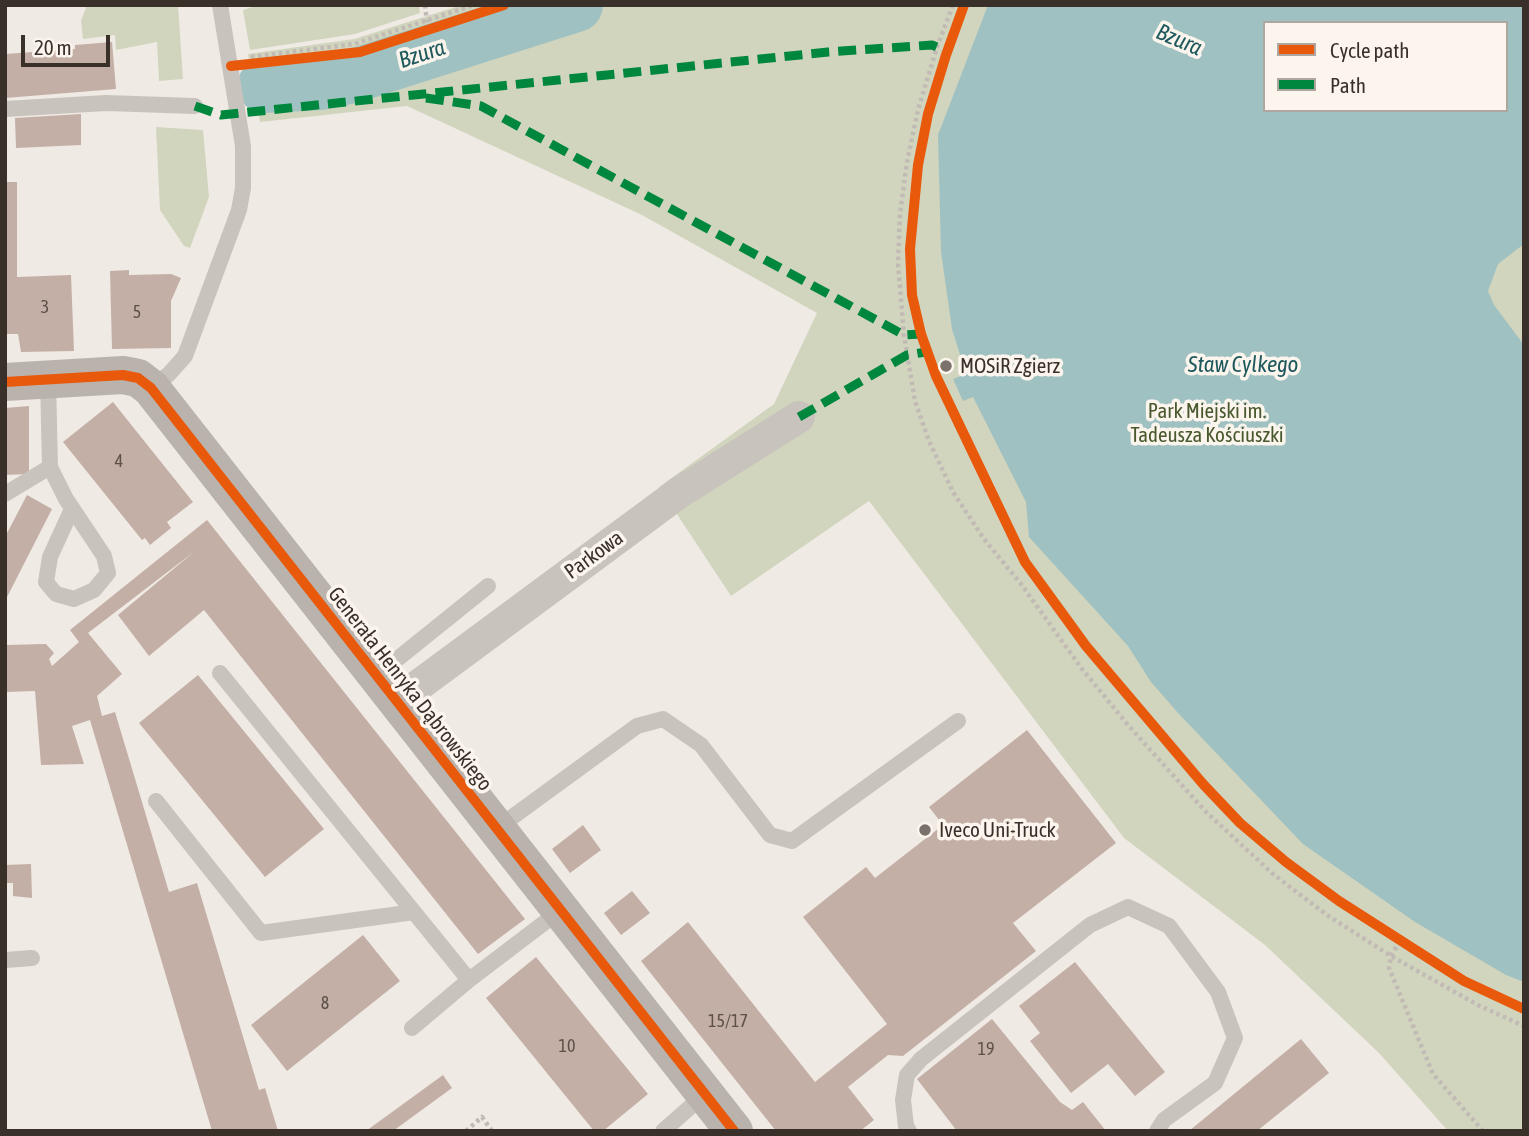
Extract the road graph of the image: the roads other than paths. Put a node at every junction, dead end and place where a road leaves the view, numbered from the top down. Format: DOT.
graph roads {
  1 [pos="220,5"];
  2 [pos="195,106"];
  3 [pos="5,109"];
  4 [pos="48,379"];
  5 [pos="5,382"];
  6 [pos="151,388"];
  7 [pos="799,417"];
  8 [pos="50,467"];
  9 [pos="5,494"];
  10 [pos="72,509"];
  11 [pos="488,586"];
  12 [pos="220,673"];
  13 [pos="386,689"];
  14 [pos="958,721"];
  15 [pos="156,801"];
  16 [pos="496,829"];
  17 [pos="561,910"];
  18 [pos="414,912"];
  19 [pos="32,958"];
  20 [pos="5,960"];
  21 [pos="469,980"];
  22 [pos="412,1028"];
  23 [pos="705,1094"];
  24 [pos="663,1131"];
  25 [pos="734,1131"];
  26 [pos="908,1131"];
  27 [pos="1157,1131"];
  1 -- 6 [label="lane"];
  2 -- 3 [label="lane"];
  4 -- 5 [label="street, Generała Henryka Dąbrowskiego"];
  4 -- 6 [label="street, Generała Henryka Dąbrowskiego"];
  4 -- 8 [label="lane"];
  6 -- 13 [label="street, Generała Henryka Dąbrowskiego"];
  7 -- 13 [label="street, Parkowa"];
  8 -- 9 [label="lane"];
  8 -- 10 [label="lane"];
  10 -- 10 [label="lane"];
  11 -- 13 [label="lane"];
  12 -- 18 [label="lane"];
  13 -- 16 [label="street, Generała Henryka Dąbrowskiego"];
  14 -- 16 [label="lane"];
  15 -- 18 [label="lane"];
  16 -- 17 [label="street, Generała Henryka Dąbrowskiego"];
  17 -- 21 [label="lane"];
  17 -- 23 [label="street, Generała Henryka Dąbrowskiego"];
  18 -- 21 [label="lane"];
  19 -- 20 [label="lane"];
  21 -- 22 [label="lane"];
  23 -- 24 [label="lane"];
  23 -- 25 [label="street, Generała Henryka Dąbrowskiego"];
  26 -- 27 [label="lane"];
}
